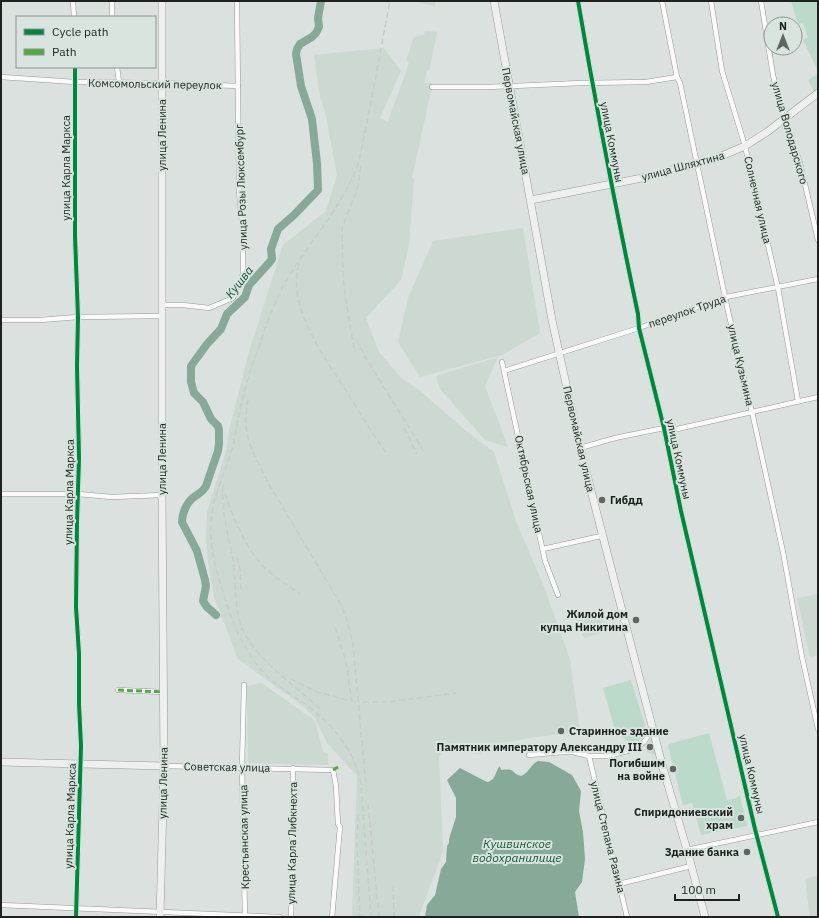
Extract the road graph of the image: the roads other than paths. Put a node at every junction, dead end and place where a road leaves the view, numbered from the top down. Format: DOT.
graph roads {
  1 [pos="73,1"];
  2 [pos="112,1"];
  3 [pos="162,1"];
  4 [pos="237,1"];
  5 [pos="494,1"];
  6 [pos="578,1"];
  7 [pos="662,1"];
  8 [pos="711,1"];
  9 [pos="761,1"];
  10 [pos="74,16"];
  11 [pos="112,16"];
  12 [pos="75,68"];
  13 [pos="117,68"];
  14 [pos="1,77"];
  15 [pos="677,78"];
  16 [pos="75,82"];
  17 [pos="119,82"];
  18 [pos="592,82"];
  19 [pos="162,83"];
  20 [pos="238,86"];
  21 [pos="509,86"];
  22 [pos="432,87"];
  23 [pos="818,93"];
  24 [pos="784,118"];
  25 [pos="745,146"];
  26 [pos="698,165"];
  27 [pos="612,184"];
  28 [pos="531,200"];
  29 [pos="818,240"];
  30 [pos="818,280"];
  31 [pos="778,288"];
  32 [pos="726,297"];
  33 [pos="162,305"];
  34 [pos="162,316"];
  35 [pos="78,317"];
  36 [pos="1,320"];
  37 [pos="639,328"];
  38 [pos="559,354"];
  39 [pos="502,362"];
  40 [pos="504,371"];
  41 [pos="818,397"];
  42 [pos="798,400"];
  43 [pos="752,412"];
  44 [pos="664,430"];
  45 [pos="580,448"];
  46 [pos="1,494"];
  47 [pos="78,494"];
  48 [pos="162,495"];
  49 [pos="602,536"];
  50 [pos="543,549"];
  51 [pos="558,595"];
  52 [pos="244,685"];
  53 [pos="118,690"];
  54 [pos="163,692"];
  55 [pos="653,729"];
  56 [pos="818,729"];
  57 [pos="529,755"];
  58 [pos="589,756"];
  59 [pos="1,762"];
  60 [pos="81,763"];
  61 [pos="164,766"];
  62 [pos="242,767"];
  63 [pos="293,768"];
  64 [pos="818,822"];
  65 [pos="756,835"];
  66 [pos="688,850"];
  67 [pos="691,866"];
  68 [pos="619,884"];
  69 [pos="1,905"];
  70 [pos="76,907"];
  71 [pos="160,914"];
  72 [pos="245,916"];
  73 [pos="76,917"];
  74 [pos="280,917"];
  75 [pos="291,917"];
  76 [pos="332,917"];
  77 [pos="627,917"];
  78 [pos="705,917"];
  79 [pos="778,917"];
  1 -- 10 [label="street"];
  2 -- 11 [label="street"];
  3 -- 19 [label="main road, улица Ленина"];
  4 -- 20 [label="street, улица Розы Люксембург"];
  5 -- 21 [label="main road, Первомайская улица"];
  6 -- 18 [label="street, улица Коммуны"];
  7 -- 15 [label="street, улица Кузьмина"];
  8 -- 25 [label="street, Солнечная улица"];
  9 -- 24 [label="street, улица Володарского"];
  12 -- 16 [label="street, улица Карла Маркса"];
  13 -- 17 [label="street"];
  14 -- 16 [label="street, Комсомольский переулок"];
  15 -- 18 [label="street"];
  15 -- 26 [label="street, улица Кузьмина"];
  16 -- 17 [label="street, Комсомольский переулок"];
  16 -- 35 [label="street, улица Карла Маркса"];
  17 -- 19 [label="street, Комсомольский переулок"];
  18 -- 21 [label="street"];
  18 -- 27 [label="street, улица Коммуны"];
  19 -- 20 [label="street, Комсомольский переулок"];
  19 -- 33 [label="main road, улица Ленина"];
  20 -- 33 [label="street, улица Розы Люксембург"];
  21 -- 22 [label="street"];
  21 -- 28 [label="main road, Первомайская улица"];
  23 -- 24 [label="main road, улица Шляхтина"];
  24 -- 25 [label="main road, улица Шляхтина"];
  24 -- 29 [label="street, улица Володарского"];
  25 -- 26 [label="main road, улица Шляхтина"];
  25 -- 31 [label="street, Солнечная улица"];
  26 -- 27 [label="main road, улица Шляхтина"];
  26 -- 32 [label="street, улица Кузьмина"];
  27 -- 28 [label="main road, улица Шляхтина"];
  27 -- 37 [label="street, улица Коммуны"];
  28 -- 38 [label="main road, Первомайская улица"];
  30 -- 31 [label="street, переулок Труда"];
  31 -- 32 [label="street, переулок Труда"];
  31 -- 42 [label="street, Солнечная улица"];
  32 -- 37 [label="street, переулок Труда"];
  32 -- 43 [label="street, улица Кузьмина"];
  33 -- 34 [label="main road, улица Ленина"];
  34 -- 35 [label="street"];
  34 -- 48 [label="main road, улица Ленина"];
  35 -- 36 [label="street"];
  35 -- 47 [label="street, улица Карла Маркса"];
  37 -- 38 [label="street, переулок Труда"];
  37 -- 44 [label="street, улица Коммуны"];
  38 -- 40 [label="street, переулок Труда"];
  38 -- 45 [label="main road, Первомайская улица"];
  39 -- 40 [label="street, Октябрьская улица"];
  40 -- 50 [label="street, Октябрьская улица"];
  41 -- 42 [label="street"];
  42 -- 43 [label="street"];
  43 -- 44 [label="street"];
  43 -- 56 [label="street, улица Кузьмина"];
  44 -- 45 [label="street"];
  44 -- 65 [label="street, улица Коммуны"];
  45 -- 49 [label="main road, Первомайская улица"];
  46 -- 47 [label="street"];
  47 -- 48 [label="street"];
  47 -- 60 [label="street, улица Карла Маркса"];
  48 -- 54 [label="main road, улица Ленина"];
  49 -- 50 [label="street"];
  49 -- 55 [label="main road, Первомайская улица"];
  50 -- 51 [label="street, Октябрьская улица"];
  52 -- 62 [label="street, Крестьянская улица"];
  53 -- 54 [label="street"];
  54 -- 61 [label="main road, улица Ленина"];
  55 -- 58 [label="street"];
  55 -- 66 [label="main road, Первомайская улица"];
  57 -- 58 [label="street"];
  58 -- 68 [label="street, улица Степана Разина"];
  59 -- 60 [label="main road, Советская улица"];
  60 -- 61 [label="main road, Советская улица"];
  60 -- 70 [label="street, улица Карла Маркса"];
  61 -- 62 [label="street, Советская улица"];
  61 -- 71 [label="main road, улица Ленина"];
  62 -- 63 [label="street, Советская улица"];
  62 -- 72 [label="street, Крестьянская улица"];
  63 -- 75 [label="street, улица Карла Либкнехта"];
  63 -- 76 [label="street, Советская улица"];
  64 -- 65 [label="street"];
  65 -- 66 [label="street"];
  65 -- 79 [label="street, улица Коммуны"];
  66 -- 67 [label="main road, Первомайская улица"];
  67 -- 68 [label="street"];
  67 -- 78 [label="main road, Первомайская улица"];
  68 -- 77 [label="street, улица Степана Разина"];
  69 -- 70 [label="street"];
  70 -- 71 [label="street"];
  70 -- 73 [label="street, улица Карла Маркса"];
  71 -- 72 [label="street"];
  72 -- 74 [label="street"];
}
